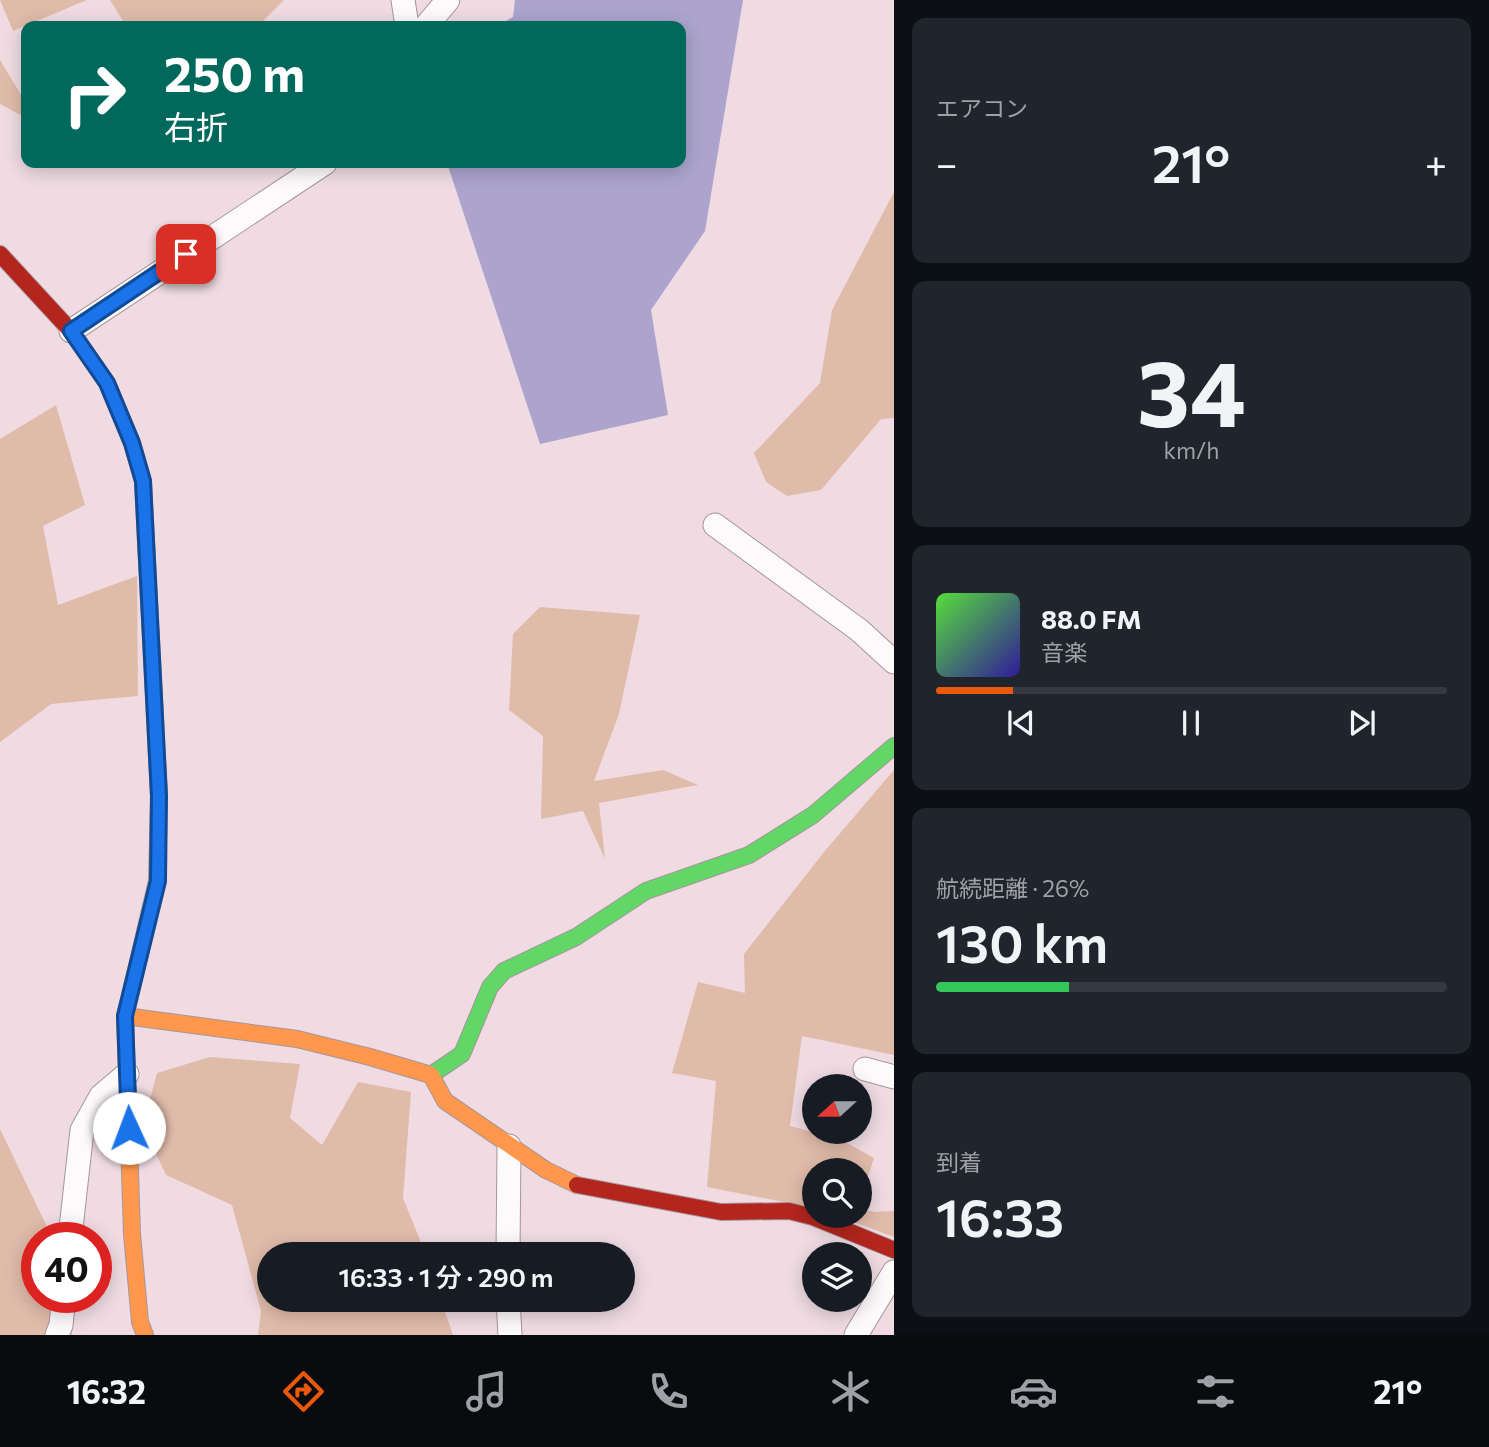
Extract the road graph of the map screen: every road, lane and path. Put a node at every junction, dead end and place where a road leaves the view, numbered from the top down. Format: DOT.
graph roads {
  1 [pos="403,0"];
  2 [pos="448,0"];
  3 [pos="406,21"];
  4 [pos="430,21"];
  5 [pos="317,168"];
  6 [pos="0,254"];
  7 [pos="71,331"];
  8 [pos="715,525"];
  9 [pos="894,662"];
  10 [pos="894,746"];
  11 [pos="125,1016"];
  12 [pos="864,1069"];
  13 [pos="127,1074"];
  14 [pos="431,1075"];
  15 [pos="894,1077"];
  16 [pos="509,1146"];
  17 [pos="72,1222"];
  18 [pos="509,1242"];
  19 [pos="894,1250"];
  20 [pos="894,1272"];
  21 [pos="509,1312"];
  22 [pos="62,1313"];
  23 [pos="57,1335"];
  24 [pos="145,1335"];
  25 [pos="510,1335"];
  26 [pos="856,1335"];
  1 -- 3 [label="street"];
  2 -- 4 [label="street"];
  5 -- 7 [label="street"];
  6 -- 7 [label="street"];
  7 -- 11 [label="street"];
  8 -- 9 [label="street"];
  10 -- 14 [label="street"];
  11 -- 13 [label="street"];
  11 -- 14 [label="street"];
  12 -- 15 [label="street"];
  13 -- 17 [label="street"];
  13 -- 24 [label="street"];
  14 -- 16 [label="street"];
  16 -- 18 [label="street"];
  16 -- 19 [label="street"];
  20 -- 26 [label="street"];
  21 -- 25 [label="street"];
  22 -- 23 [label="street"];
}
